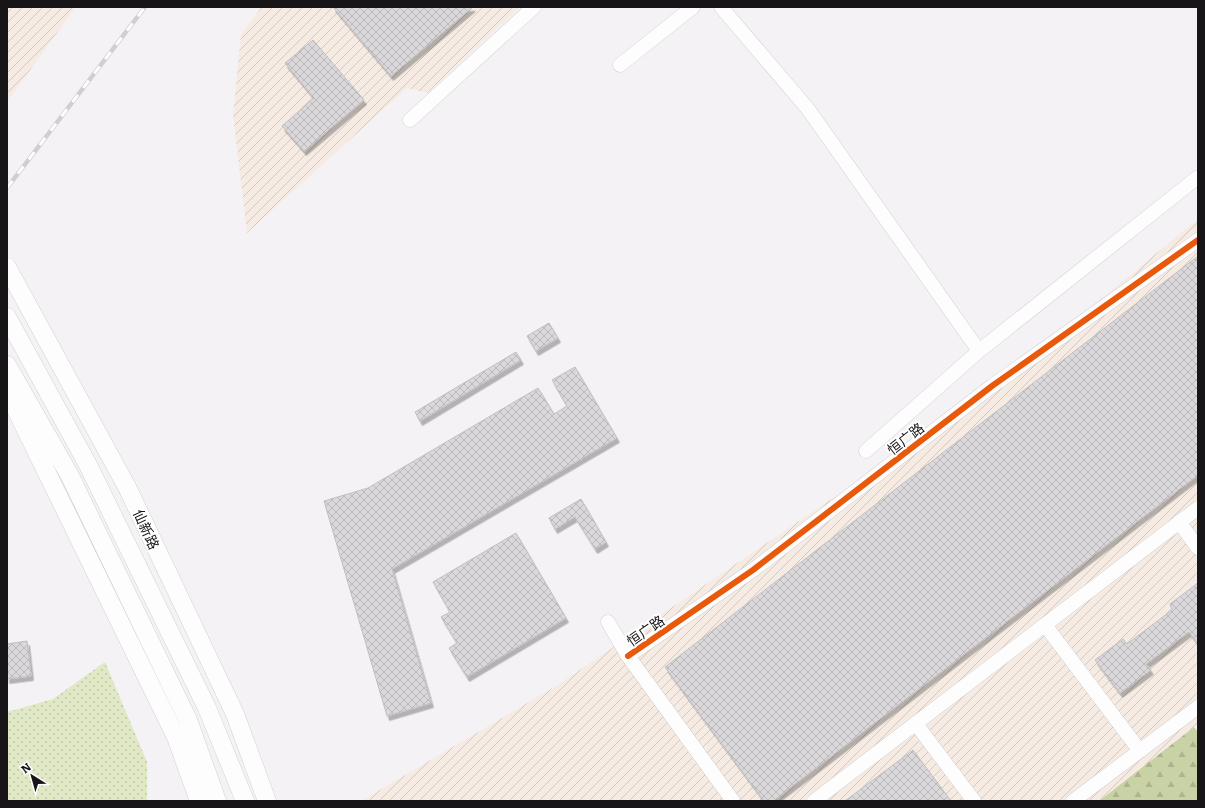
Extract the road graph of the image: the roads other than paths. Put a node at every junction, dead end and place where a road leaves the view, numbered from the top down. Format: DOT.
graph roads {
  1 [pos="534,7"];
  2 [pos="693,7"];
  3 [pos="721,7"];
  4 [pos="620,65"];
  5 [pos="410,120"];
  6 [pos="1198,177"];
  7 [pos="1198,240"];
  8 [pos="7,267"];
  9 [pos="7,281"];
  10 [pos="7,317"];
  11 [pos="979,351"];
  12 [pos="7,365"];
  13 [pos="7,391"];
  14 [pos="7,402"];
  15 [pos="866,451"];
  16 [pos="1198,508"];
  17 [pos="1179,522"];
  18 [pos="1198,548"];
  19 [pos="608,622"];
  20 [pos="1045,625"];
  21 [pos="628,656"];
  22 [pos="1198,708"];
  23 [pos="916,724"];
  24 [pos="1140,751"];
  25 [pos="197,801"];
  26 [pos="217,801"];
  27 [pos="245,801"];
  28 [pos="261,801"];
  29 [pos="267,801"];
  30 [pos="733,801"];
  31 [pos="814,801"];
  32 [pos="974,801"];
  33 [pos="1073,801"];
  1 -- 5 [label="street"];
  2 -- 4 [label="street"];
  3 -- 11 [label="street"];
  6 -- 11 [label="street"];
  7 -- 21 [label="street, 恒广路"];
  8 -- 29 [label="main road, 仙新路"];
  9 -- 28 [label="main road, 仙新路"];
  10 -- 27 [label="main road, 仙新路"];
  11 -- 15 [label="street"];
  12 -- 26 [label="main road"];
  13 -- 25 [label="main road"];
  14 -- 25 [label="main road"];
  16 -- 17 [label="street"];
  17 -- 18 [label="street"];
  17 -- 20 [label="street"];
  19 -- 21 [label="street"];
  20 -- 23 [label="street"];
  20 -- 24 [label="street"];
  21 -- 30 [label="street"];
  22 -- 24 [label="street"];
  23 -- 31 [label="street"];
  23 -- 32 [label="street"];
  24 -- 33 [label="street"];
}
